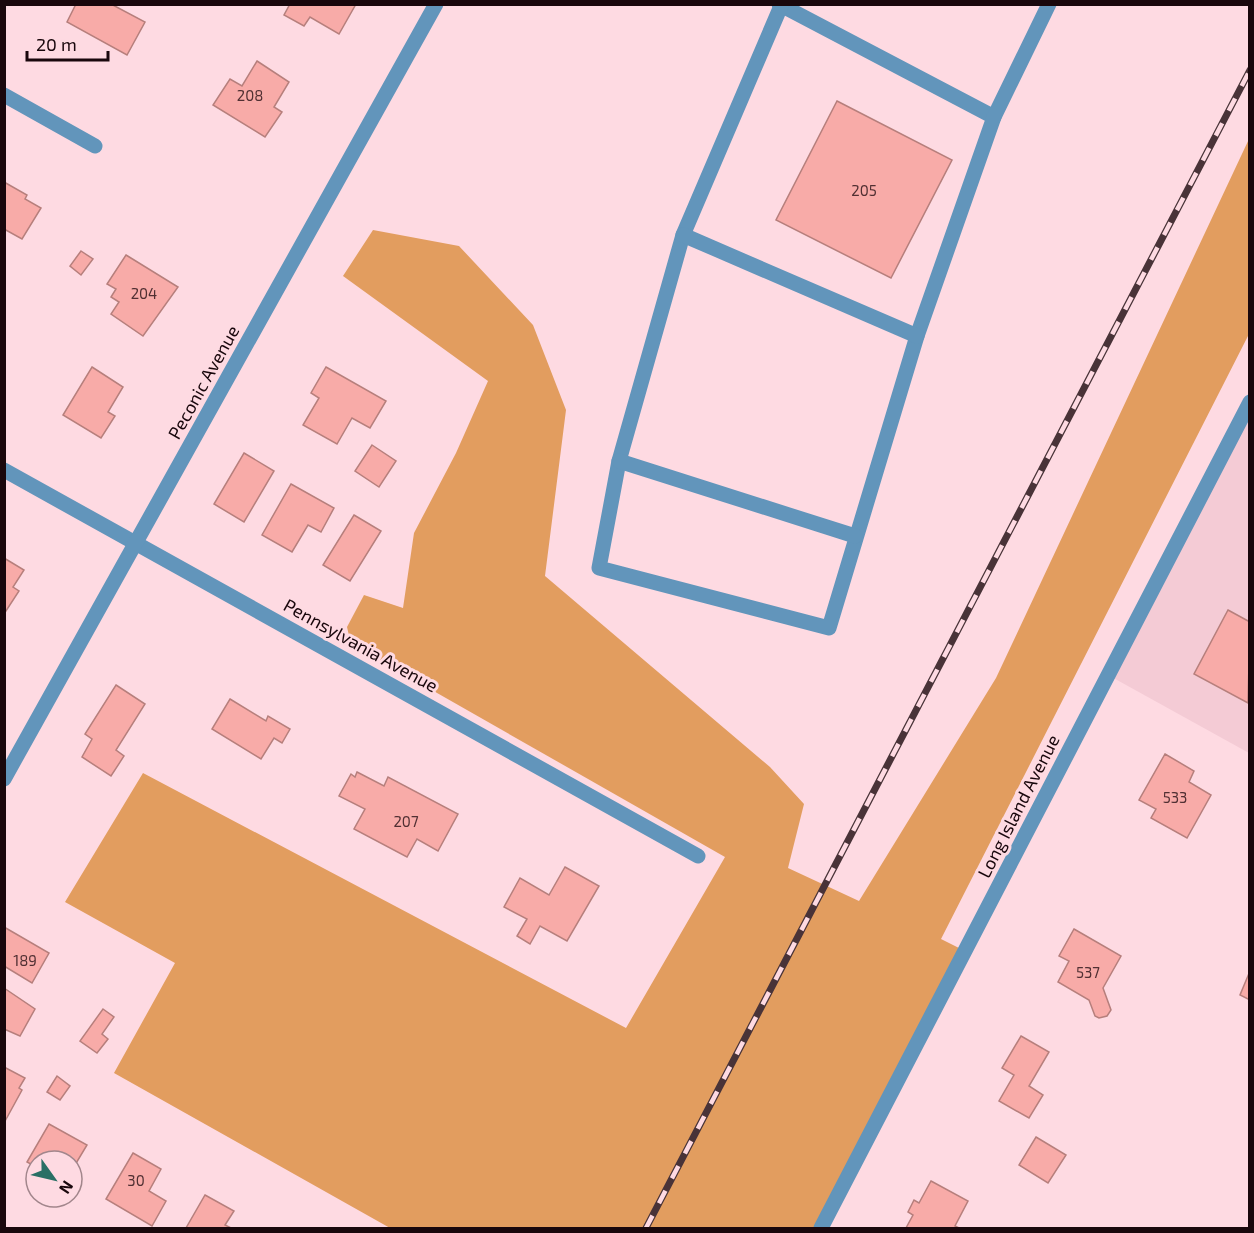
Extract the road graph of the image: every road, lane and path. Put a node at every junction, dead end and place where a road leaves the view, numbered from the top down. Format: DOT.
graph roads {
  1 [pos="436,4"];
  2 [pos="1049,4"];
  3 [pos="780,5"];
  4 [pos="4,95"];
  5 [pos="994,117"];
  6 [pos="95,146"];
  7 [pos="683,235"];
  8 [pos="917,336"];
  9 [pos="1247,412"];
  10 [pos="619,461"];
  11 [pos="4,470"];
  12 [pos="855,536"];
  13 [pos="136,542"];
  14 [pos="4,779"];
  15 [pos="698,856"];
  16 [pos="820,1228"];
  1 -- 13 [label="street, Peconic Avenue"];
  2 -- 5 [label="street"];
  3 -- 5 [label="street"];
  3 -- 7 [label="street"];
  4 -- 6 [label="street"];
  5 -- 8 [label="street"];
  7 -- 8 [label="street"];
  7 -- 10 [label="street"];
  8 -- 12 [label="street"];
  9 -- 16 [label="street, Long Island Avenue"];
  10 -- 12 [label="street"];
  10 -- 12 [label="street"];
  11 -- 13 [label="street, Pennsylvania Avenue"];
  13 -- 14 [label="street, Peconic Avenue"];
  13 -- 15 [label="street, Pennsylvania Avenue"];
}
